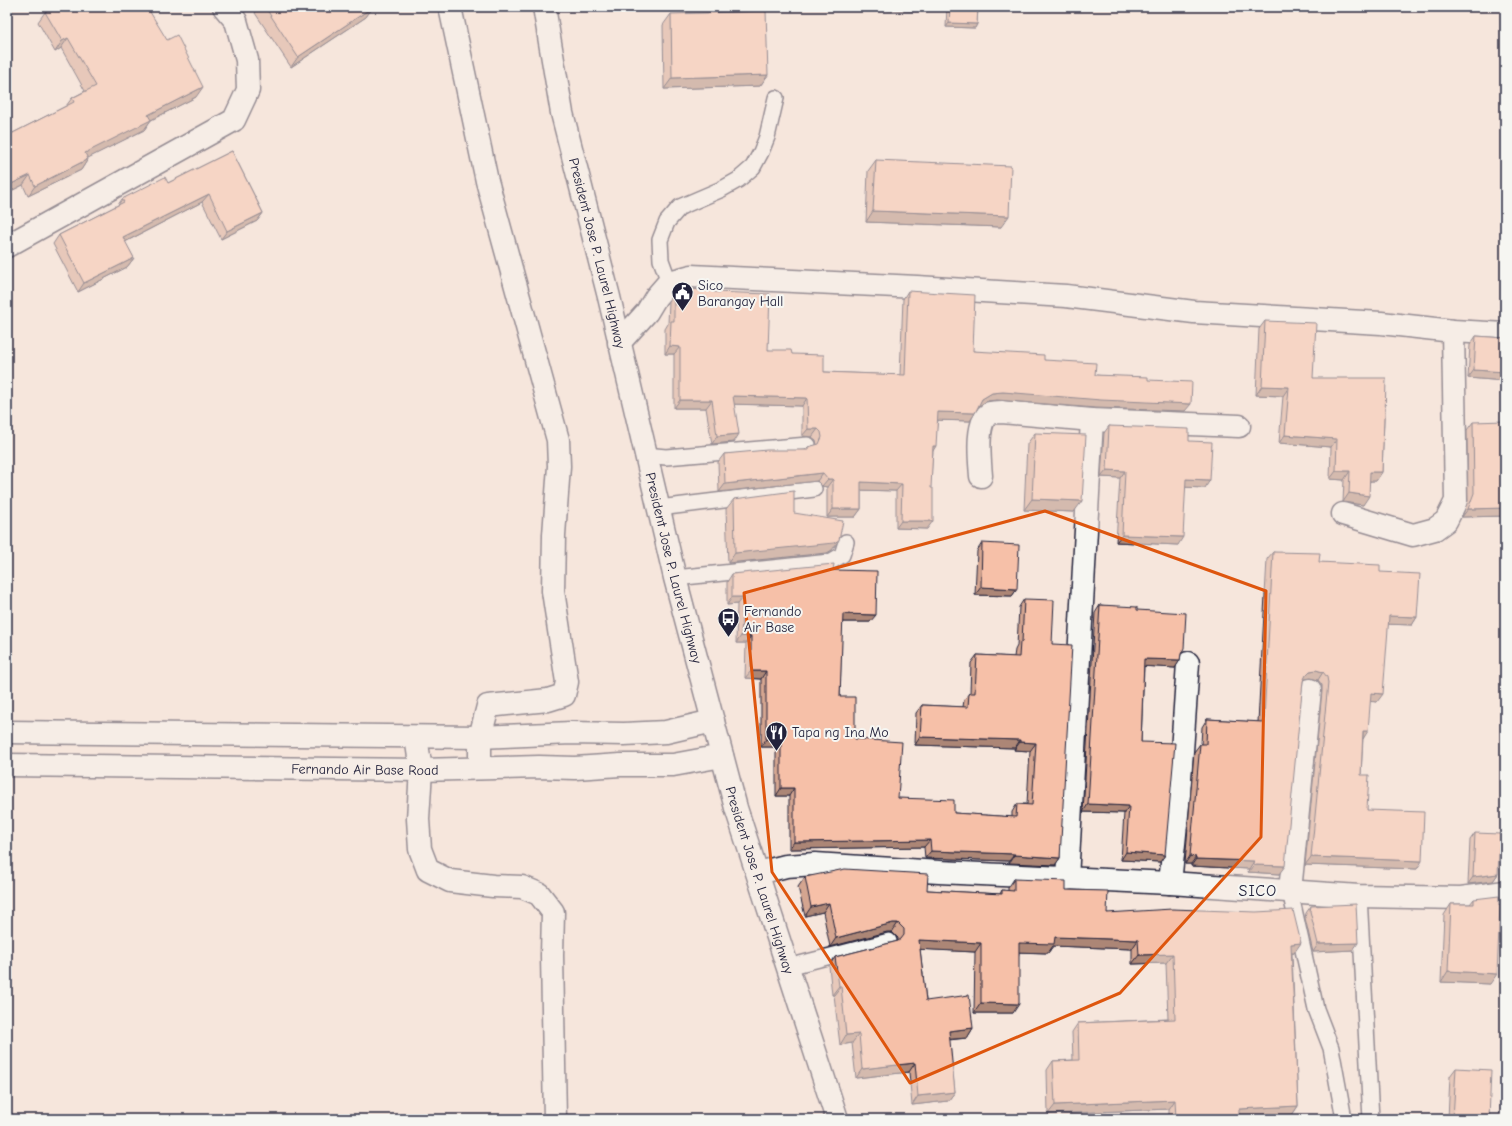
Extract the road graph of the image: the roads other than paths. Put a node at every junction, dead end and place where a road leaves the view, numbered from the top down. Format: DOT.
graph roads {
  1 [pos="224,7"];
  2 [pos="450,7"];
  3 [pos="544,7"];
  4 [pos="776,98"];
  5 [pos="7,246"];
  6 [pos="669,282"];
  7 [pos="1453,331"];
  8 [pos="1505,334"];
  9 [pos="619,343"];
  10 [pos="1092,420"];
  11 [pos="1239,426"];
  12 [pos="808,446"];
  13 [pos="645,455"];
  14 [pos="981,476"];
  15 [pos="814,489"];
  16 [pos="659,508"];
  17 [pos="1343,514"];
  18 [pos="846,542"];
  19 [pos="675,578"];
  20 [pos="1188,663"];
  21 [pos="1310,690"];
  22 [pos="713,721"];
  23 [pos="7,732"];
  24 [pos="571,733"];
  25 [pos="122,734"];
  26 [pos="171,735"];
  27 [pos="540,735"];
  28 [pos="416,737"];
  29 [pos="480,737"];
  30 [pos="722,756"];
  31 [pos="7,765"];
  32 [pos="117,767"];
  33 [pos="167,767"];
  34 [pos="539,767"];
  35 [pos="480,768"];
  36 [pos="575,768"];
  37 [pos="421,770"];
  38 [pos="758,873"];
  39 [pos="1067,879"];
  40 [pos="1170,884"];
  41 [pos="1290,892"];
  42 [pos="1505,892"];
  43 [pos="1359,896"];
  44 [pos="889,941"];
  45 [pos="788,967"];
  46 [pos="555,1119"];
  47 [pos="837,1119"];
  48 [pos="1344,1119"];
  49 [pos="1371,1119"];
  1 -- 5 [label="main road"];
  2 -- 29 [label="main road"];
  3 -- 9 [label="main road, President Jose P. Laurel Highway"];
  4 -- 6 [label="lane"];
  6 -- 7 [label="main road"];
  6 -- 9 [label="main road"];
  7 -- 8 [label="main road"];
  7 -- 17 [label="main road"];
  9 -- 13 [label="main road, President Jose P. Laurel Highway"];
  10 -- 11 [label="main road"];
  10 -- 14 [label="main road"];
  10 -- 39 [label="main road"];
  12 -- 13 [label="lane"];
  13 -- 16 [label="main road, President Jose P. Laurel Highway"];
  15 -- 16 [label="lane"];
  16 -- 19 [label="main road, President Jose P. Laurel Highway"];
  18 -- 19 [label="lane"];
  19 -- 22 [label="main road, President Jose P. Laurel Highway"];
  20 -- 40 [label="main road"];
  21 -- 41 [label="main road"];
  22 -- 24 [label="main road"];
  22 -- 30 [label="main road, President Jose P. Laurel Highway"];
  23 -- 25 [label="main road"];
  24 -- 27 [label="main road"];
  24 -- 36 [label="main road"];
  25 -- 26 [label="main road"];
  25 -- 32 [label="main road"];
  26 -- 28 [label="main road"];
  26 -- 33 [label="main road"];
  27 -- 29 [label="main road"];
  27 -- 34 [label="main road"];
  28 -- 29 [label="main road"];
  28 -- 37 [label="main road"];
  29 -- 35 [label="main road"];
  30 -- 36 [label="main road, Fernando Air Base Road"];
  30 -- 38 [label="main road, President Jose P. Laurel Highway"];
  31 -- 32 [label="main road, Fernando Air Base Road"];
  32 -- 33 [label="main road, Fernando Air Base Road"];
  33 -- 37 [label="main road, Fernando Air Base Road"];
  34 -- 35 [label="main road, Fernando Air Base Road"];
  34 -- 36 [label="main road, Fernando Air Base Road"];
  35 -- 37 [label="main road, Fernando Air Base Road"];
  37 -- 46 [label="main road"];
  38 -- 39 [label="main road"];
  38 -- 45 [label="main road, President Jose P. Laurel Highway"];
  39 -- 40 [label="main road"];
  40 -- 41 [label="main road"];
  41 -- 43 [label="main road"];
  41 -- 48 [label="lane"];
  42 -- 43 [label="main road"];
  43 -- 49 [label="lane"];
  44 -- 45 [label="lane"];
  45 -- 47 [label="main road, President Jose P. Laurel Highway"];
}
